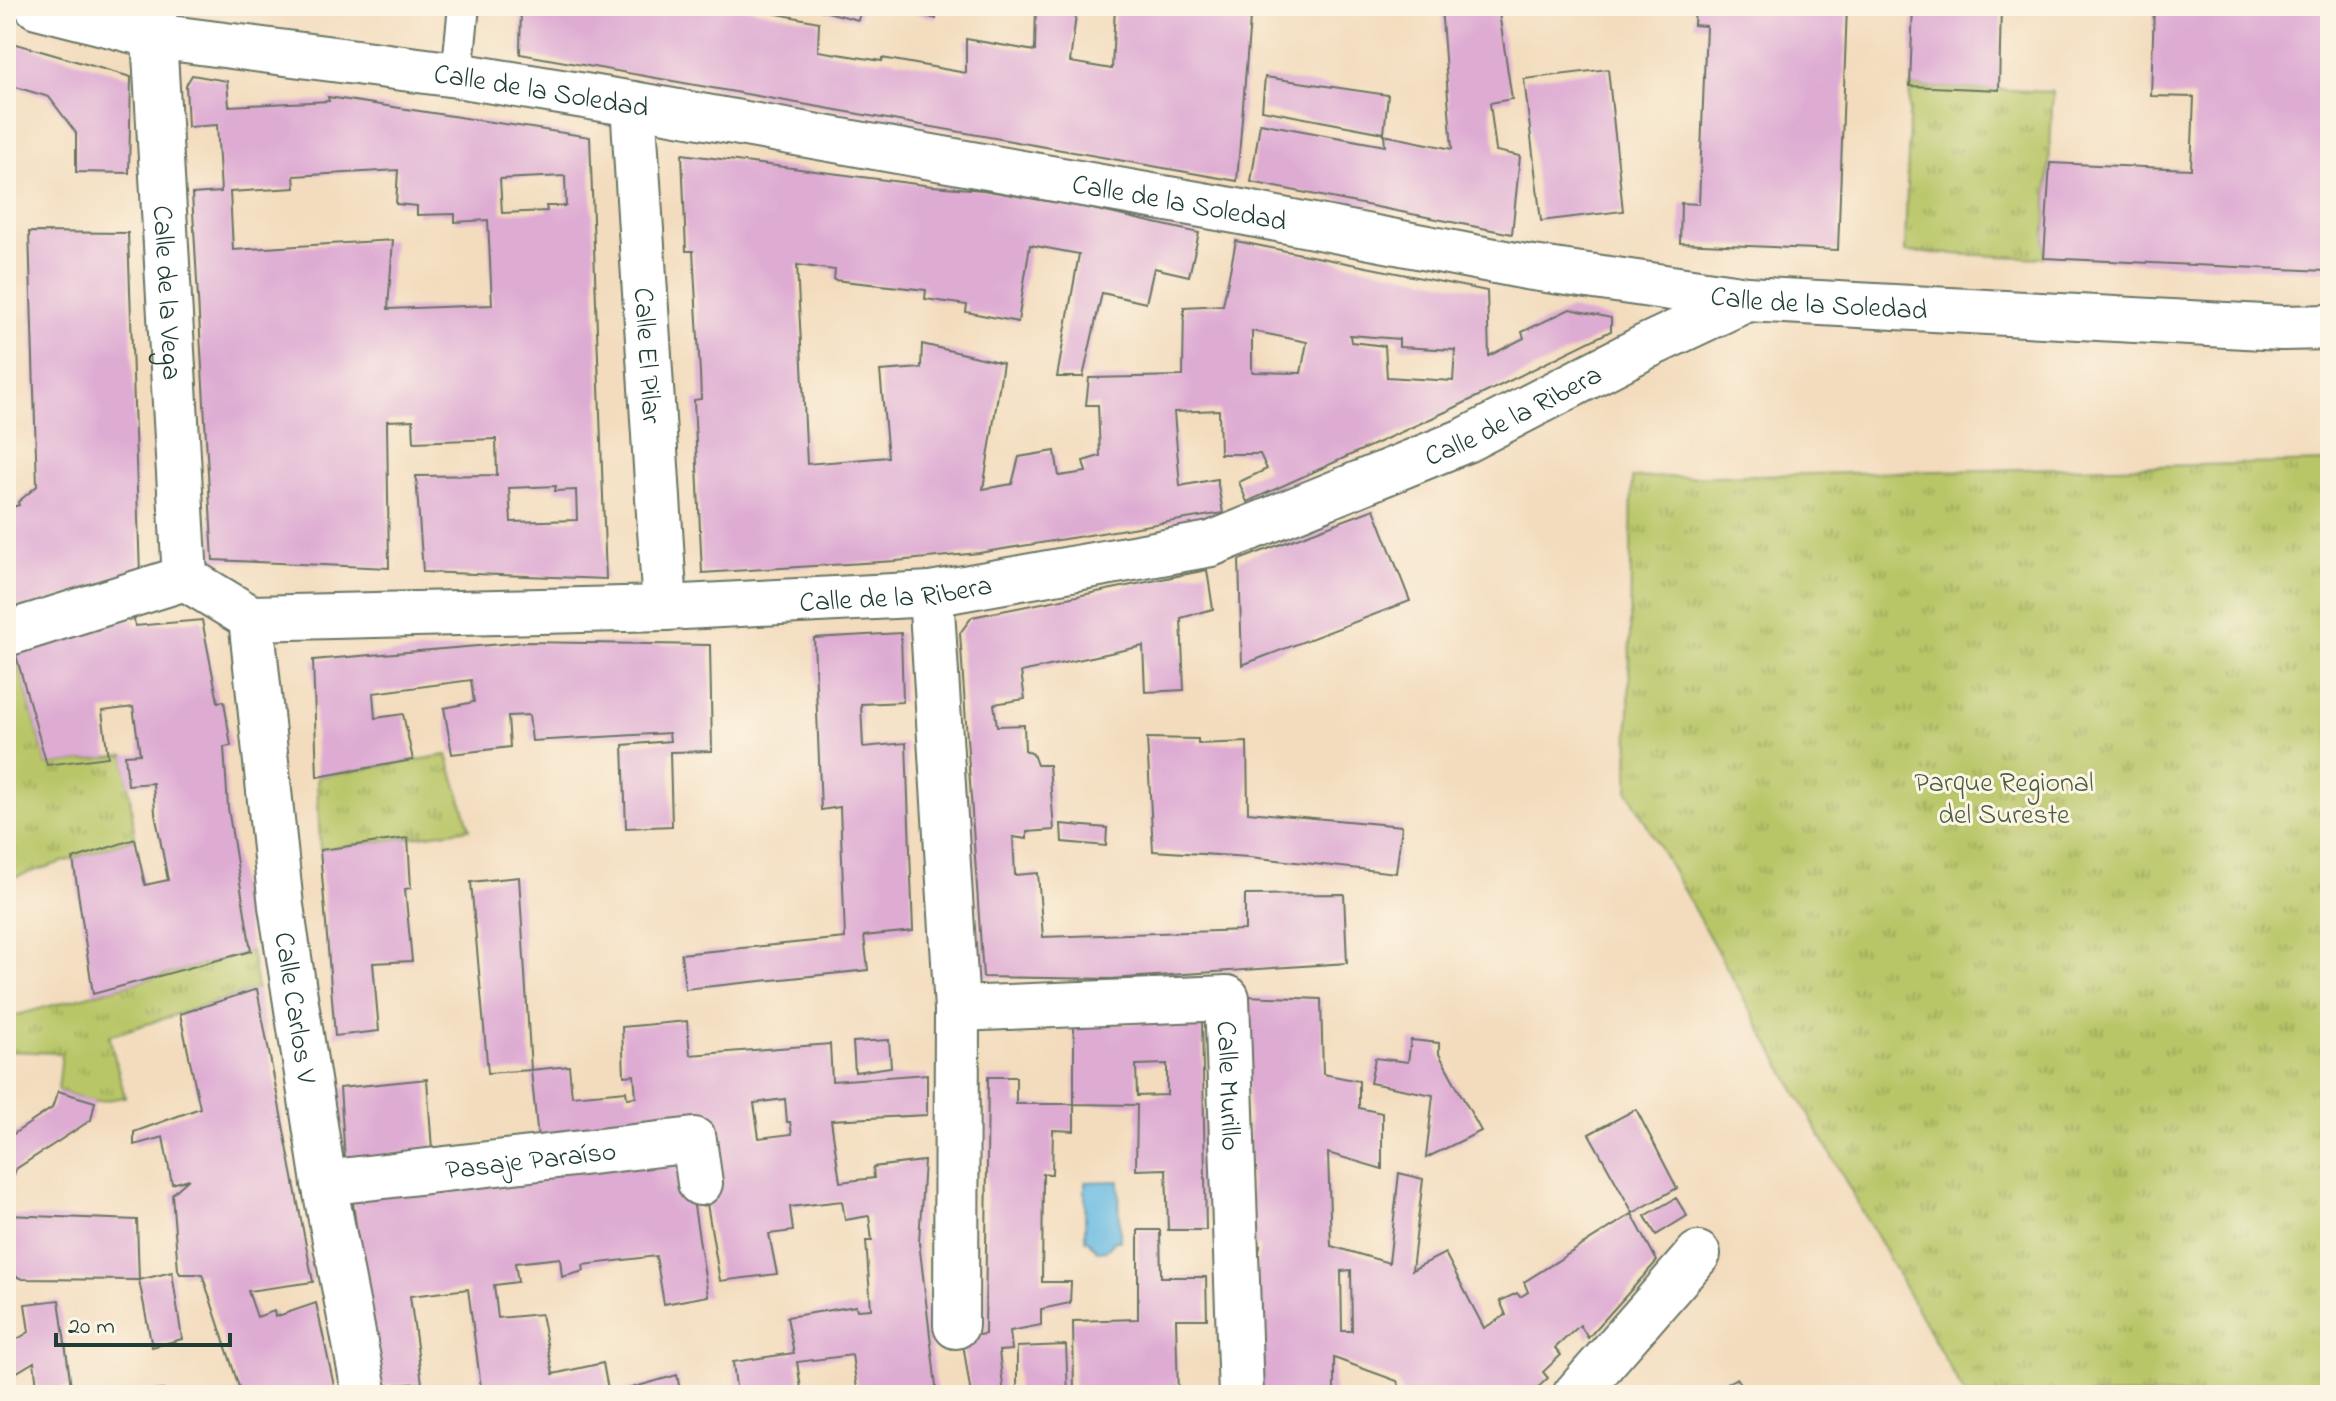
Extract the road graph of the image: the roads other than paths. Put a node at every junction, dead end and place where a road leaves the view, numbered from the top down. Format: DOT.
graph roads {
  1 [pos="37,6"];
  2 [pos="119,6"];
  3 [pos="464,6"];
  4 [pos="154,21"];
  5 [pos="457,75"];
  6 [pos="633,104"];
  7 [pos="1630,282"];
  8 [pos="1747,299"];
  9 [pos="2330,327"];
  10 [pos="1645,347"];
  11 [pos="185,578"];
  12 [pos="931,594"];
  13 [pos="665,608"];
  14 [pos="251,618"];
  15 [pos="6,634"];
  16 [pos="957,1009"];
  17 [pos="324,1183"];
  18 [pos="700,1183"];
  19 [pos="1698,1254"];
  20 [pos="956,1326"];
  21 [pos="1588,1390"];
  22 [pos="365,1395"];
  23 [pos="1241,1395"];
  1 -- 4 [label="street, Calle de la Soledad"];
  2 -- 4 [label="street"];
  3 -- 5 [label="lane"];
  4 -- 5 [label="street, Calle de la Soledad"];
  4 -- 11 [label="street, Calle de la Vega"];
  5 -- 6 [label="street, Calle de la Soledad"];
  6 -- 7 [label="street, Calle de la Soledad"];
  6 -- 13 [label="street, Calle El Pilar"];
  7 -- 8 [label="street, Calle de la Soledad"];
  7 -- 10 [label="street"];
  8 -- 9 [label="street, Calle de la Soledad"];
  8 -- 10 [label="street, Calle de la Ribera"];
  10 -- 12 [label="street, Calle de la Ribera"];
  11 -- 14 [label="street"];
  11 -- 15 [label="street"];
  12 -- 13 [label="street, Calle de la Ribera"];
  12 -- 16 [label="street"];
  13 -- 14 [label="street, Calle de la Ribera"];
  14 -- 17 [label="street, Calle Carlos V"];
  16 -- 20 [label="street"];
  16 -- 23 [label="street, Calle Murillo"];
  17 -- 18 [label="street, Pasaje Paraíso"];
  17 -- 22 [label="street, Calle Carlos V"];
  19 -- 21 [label="street"];
}
